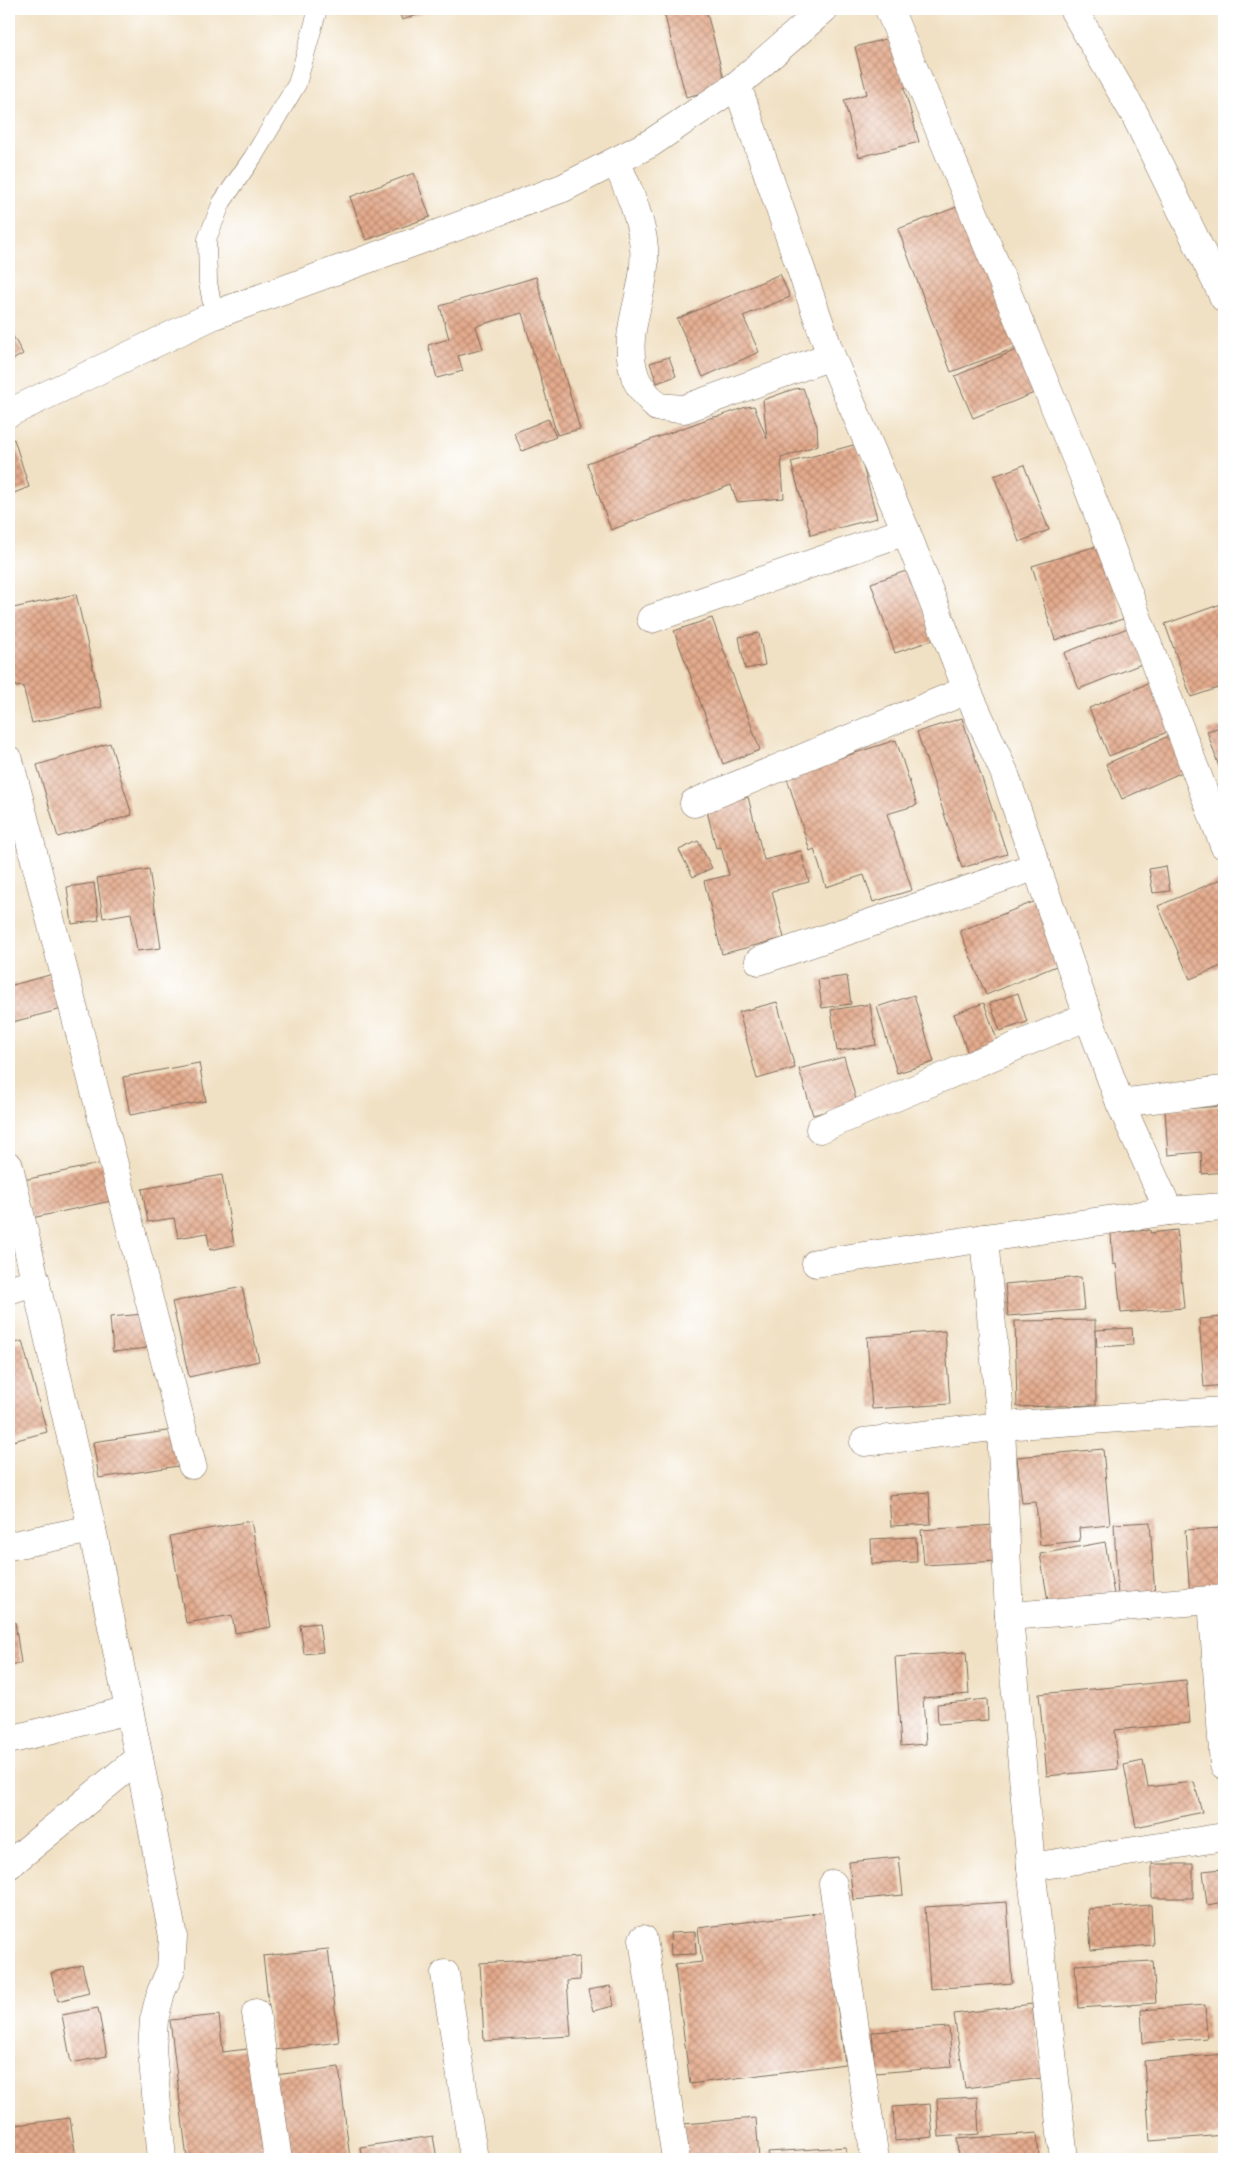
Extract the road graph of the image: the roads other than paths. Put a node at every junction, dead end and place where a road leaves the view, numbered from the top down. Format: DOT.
graph roads {
  1 [pos="318,9"];
  2 [pos="889,9"];
  3 [pos="1073,9"];
  4 [pos="822,10"];
  5 [pos="737,85"];
  6 [pos="616,160"];
  7 [pos="1224,298"];
  8 [pos="214,314"];
  9 [pos="832,356"];
  10 [pos="9,413"];
  11 [pos="906,531"];
  12 [pos="652,619"];
  13 [pos="967,690"];
  14 [pos="9,760"];
  15 [pos="694,803"];
  16 [pos="1224,845"];
  17 [pos="1038,866"];
  18 [pos="758,961"];
  19 [pos="1088,1016"];
  20 [pos="1224,1090"];
  21 [pos="1120,1103"];
  22 [pos="820,1129"];
  23 [pos="9,1166"];
  24 [pos="1224,1207"];
  25 [pos="1168,1210"];
  26 [pos="984,1238"];
  27 [pos="816,1264"];
  28 [pos="36,1281"];
  29 [pos="9,1290"];
  30 [pos="1224,1411"];
  31 [pos="1001,1426"];
  32 [pos="864,1442"];
  33 [pos="192,1465"];
  34 [pos="92,1529"];
  35 [pos="9,1546"];
  36 [pos="1218,1599"];
  37 [pos="1009,1616"];
  38 [pos="128,1710"];
  39 [pos="9,1740"];
  40 [pos="139,1758"];
  41 [pos="1224,1765"];
  42 [pos="1224,1837"];
  43 [pos="9,1865"];
  44 [pos="1031,1866"];
  45 [pos="833,1884"];
  46 [pos="643,1939"];
  47 [pos="445,1974"];
  48 [pos="256,2013"];
  49 [pos="162,2159"];
  50 [pos="278,2159"];
  51 [pos="474,2159"];
  52 [pos="676,2159"];
  53 [pos="875,2159"];
  54 [pos="1064,2159"];
  1 -- 8 [label="lane"];
  2 -- 16 [label="street"];
  3 -- 7 [label="street"];
  4 -- 5 [label="street"];
  5 -- 6 [label="street"];
  5 -- 9 [label="street"];
  6 -- 8 [label="street"];
  6 -- 9 [label="street"];
  8 -- 10 [label="street"];
  9 -- 11 [label="street"];
  11 -- 12 [label="street"];
  11 -- 13 [label="street"];
  13 -- 15 [label="street"];
  13 -- 17 [label="street"];
  14 -- 33 [label="street"];
  17 -- 18 [label="street"];
  17 -- 19 [label="street"];
  19 -- 21 [label="street"];
  19 -- 22 [label="street"];
  20 -- 21 [label="street"];
  21 -- 25 [label="street"];
  23 -- 28 [label="street"];
  24 -- 25 [label="street"];
  25 -- 26 [label="street"];
  26 -- 27 [label="street"];
  26 -- 31 [label="street"];
  28 -- 29 [label="street"];
  28 -- 34 [label="street"];
  30 -- 31 [label="street"];
  31 -- 32 [label="street"];
  31 -- 37 [label="street"];
  34 -- 35 [label="street"];
  34 -- 38 [label="street"];
  36 -- 37 [label="street"];
  36 -- 41 [label="street"];
  37 -- 44 [label="street"];
  38 -- 39 [label="street"];
  38 -- 40 [label="street"];
  40 -- 43 [label="street"];
  40 -- 49 [label="street"];
  42 -- 44 [label="street"];
  44 -- 54 [label="street"];
  45 -- 53 [label="street"];
  46 -- 52 [label="street"];
  47 -- 51 [label="street"];
  48 -- 50 [label="street"];
}
